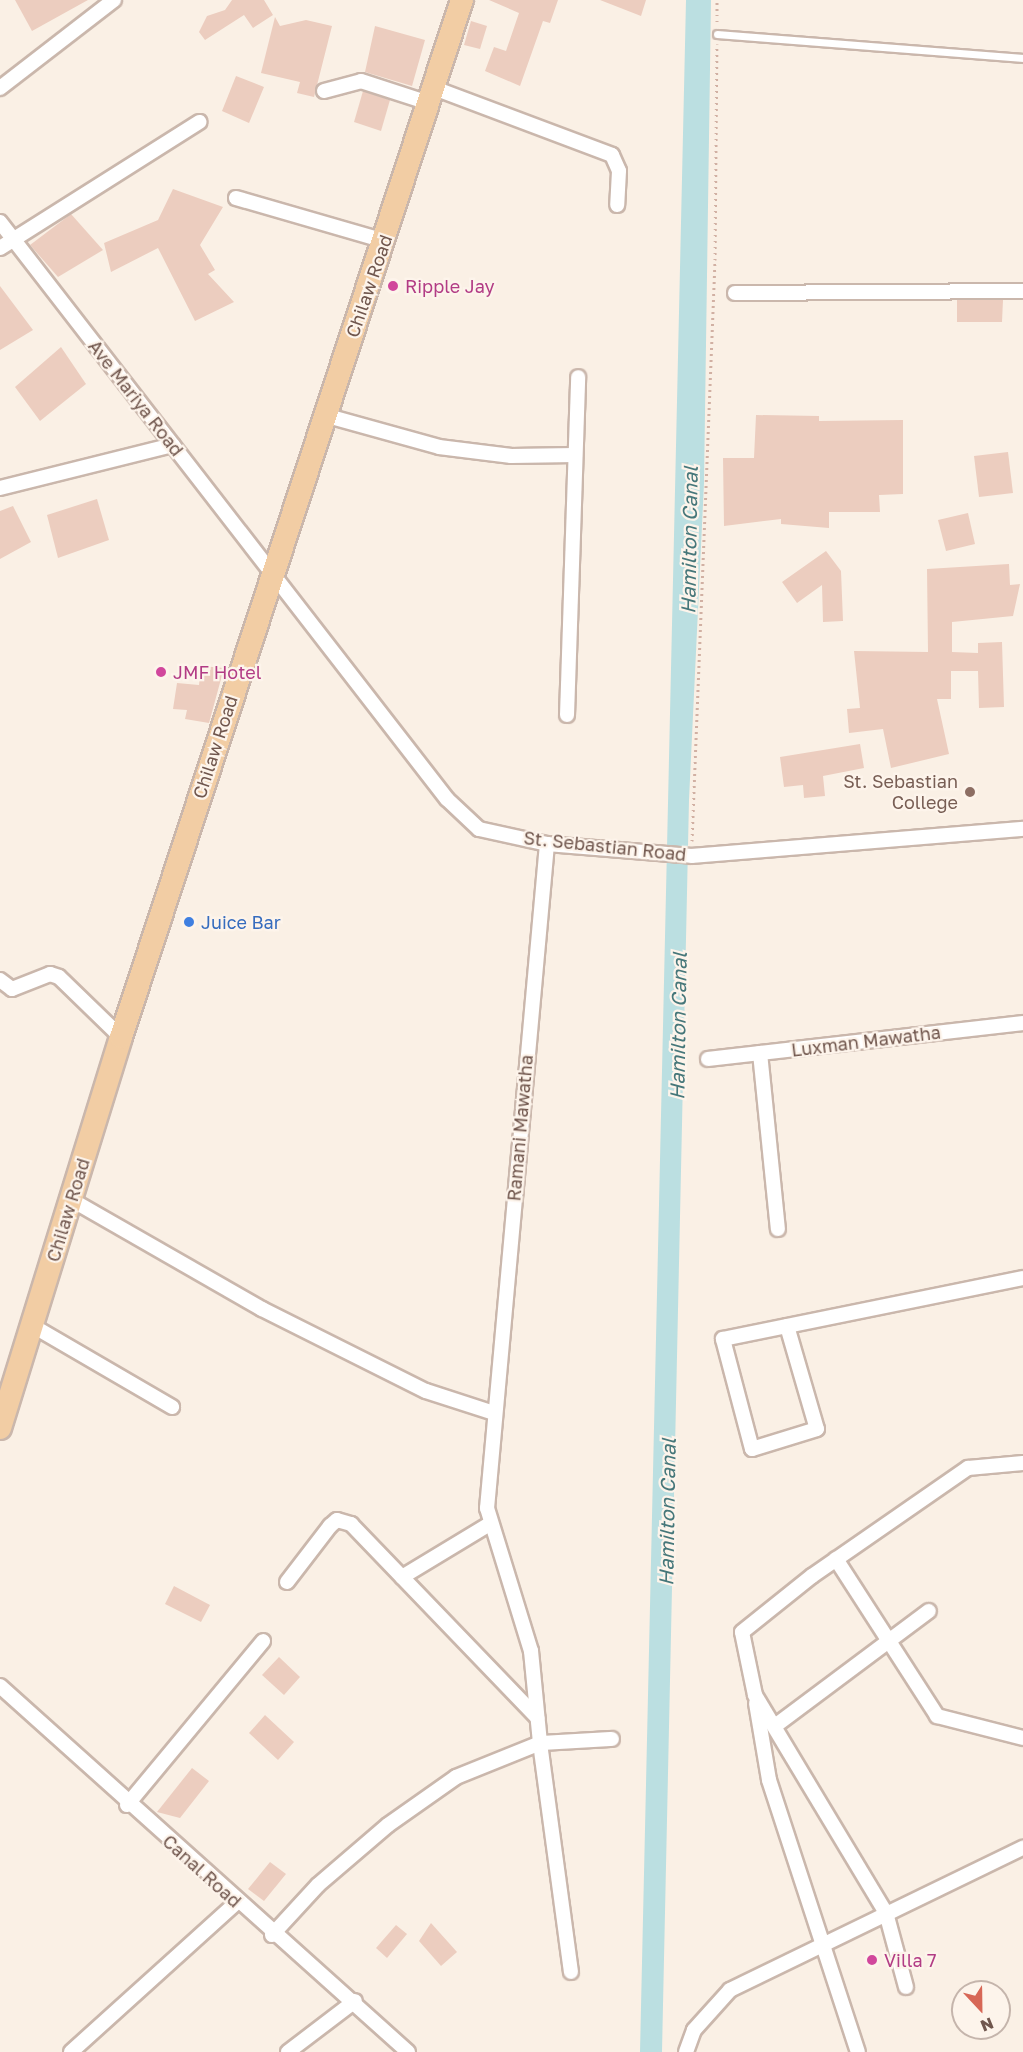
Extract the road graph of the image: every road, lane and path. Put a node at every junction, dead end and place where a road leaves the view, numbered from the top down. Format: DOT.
graph roads {
  1 [pos="114,0"];
  2 [pos="462,0"];
  3 [pos="717,0"];
  4 [pos="717,34"];
  5 [pos="1023,58"];
  6 [pos="0,88"];
  7 [pos="324,91"];
  8 [pos="432,95"];
  9 [pos="199,122"];
  10 [pos="236,198"];
  11 [pos="618,205"];
  12 [pos="0,222"];
  13 [pos="14,239"];
  14 [pos="385,241"];
  15 [pos="0,248"];
  16 [pos="1023,291"];
  17 [pos="735,292"];
  18 [pos="578,377"];
  19 [pos="324,415"];
  20 [pos="172,445"];
  21 [pos="575,455"];
  22 [pos="0,488"];
  23 [pos="271,575"];
  24 [pos="567,715"];
  25 [pos="1023,829"];
  26 [pos="547,844"];
  27 [pos="692,856"];
  28 [pos="0,980"];
  29 [pos="1023,1023"];
  30 [pos="121,1037"];
  31 [pos="760,1053"];
  32 [pos="708,1059"];
  33 [pos="70,1199"];
  34 [pos="778,1229"];
  35 [pos="1023,1278"];
  36 [pos="33,1326"];
  37 [pos="787,1326"];
  38 [pos="172,1407"];
  39 [pos="494,1413"];
  40 [pos="0,1428"];
  41 [pos="1023,1463"];
  42 [pos="488,1525"];
  43 [pos="836,1559"];
  44 [pos="402,1577"];
  45 [pos="287,1582"];
  46 [pos="929,1611"];
  47 [pos="887,1639"];
  48 [pos="262,1641"];
  49 [pos="0,1686"];
  50 [pos="755,1695"];
  51 [pos="538,1718"];
  52 [pos="775,1726"];
  53 [pos="1023,1738"];
  54 [pos="612,1739"];
  55 [pos="540,1743"];
  56 [pos="127,1805"];
  57 [pos="1023,1848"];
  58 [pos="237,1902"];
  59 [pos="886,1913"];
  60 [pos="272,1935"];
  61 [pos="822,1945"];
  62 [pos="571,1972"];
  63 [pos="906,1987"];
  64 [pos="355,2001"];
  65 [pos="71,2052"];
  66 [pos="288,2052"];
  67 [pos="408,2052"];
  68 [pos="686,2052"];
  69 [pos="858,2052"];
  1 -- 6 [label="street"];
  2 -- 8 [label="main road, Chilaw Road"];
  3 -- 4 [label="path"];
  4 -- 5 [label="lane"];
  4 -- 27 [label="path"];
  7 -- 8 [label="street"];
  8 -- 11 [label="street"];
  8 -- 14 [label="main road, Chilaw Road"];
  9 -- 13 [label="street"];
  10 -- 14 [label="street"];
  12 -- 13 [label="street, Ave Mariya Road"];
  13 -- 15 [label="street"];
  13 -- 20 [label="street, Ave Mariya Road"];
  14 -- 19 [label="main road, Chilaw Road"];
  16 -- 17 [label="street"];
  18 -- 21 [label="street"];
  19 -- 21 [label="street"];
  19 -- 23 [label="main road, Chilaw Road"];
  20 -- 22 [label="street"];
  20 -- 23 [label="street, Ave Mariya Road"];
  21 -- 24 [label="street"];
  23 -- 26 [label="street, St. Sebastian Road"];
  23 -- 30 [label="main road, Chilaw Road"];
  25 -- 27 [label="street, St. Sebastian Road"];
  26 -- 27 [label="street, St. Sebastian Road"];
  26 -- 39 [label="street, Ramani Mawatha"];
  28 -- 30 [label="street"];
  29 -- 31 [label="street, Luxman Mawatha"];
  30 -- 33 [label="main road, Chilaw Road"];
  31 -- 32 [label="street, Luxman Mawatha"];
  31 -- 34 [label="street"];
  33 -- 36 [label="main road, Chilaw Road"];
  33 -- 39 [label="street"];
  35 -- 37 [label="street"];
  36 -- 38 [label="street"];
  36 -- 40 [label="main road, Chilaw Road"];
  37 -- 37 [label="street"];
  39 -- 42 [label="street, Ramani Mawatha"];
  41 -- 43 [label="street"];
  42 -- 44 [label="street"];
  42 -- 51 [label="street, Ramani Mawatha"];
  43 -- 47 [label="street"];
  43 -- 50 [label="street"];
  44 -- 45 [label="street"];
  44 -- 51 [label="street"];
  46 -- 47 [label="street"];
  47 -- 52 [label="street"];
  47 -- 53 [label="street"];
  48 -- 56 [label="street"];
  49 -- 56 [label="street, Canal Road"];
  50 -- 52 [label="street"];
  50 -- 61 [label="street"];
  51 -- 55 [label="street, Ramani Mawatha"];
  52 -- 59 [label="street"];
  54 -- 55 [label="street"];
  55 -- 60 [label="street"];
  55 -- 62 [label="street, Ramani Mawatha"];
  56 -- 58 [label="street, Canal Road"];
  57 -- 59 [label="street"];
  58 -- 60 [label="street, Canal Road"];
  58 -- 65 [label="street"];
  59 -- 61 [label="street"];
  59 -- 63 [label="street"];
  60 -- 64 [label="street, Canal Road"];
  61 -- 68 [label="street"];
  61 -- 69 [label="street"];
  64 -- 66 [label="street"];
  64 -- 67 [label="street, Canal Road"];
}
